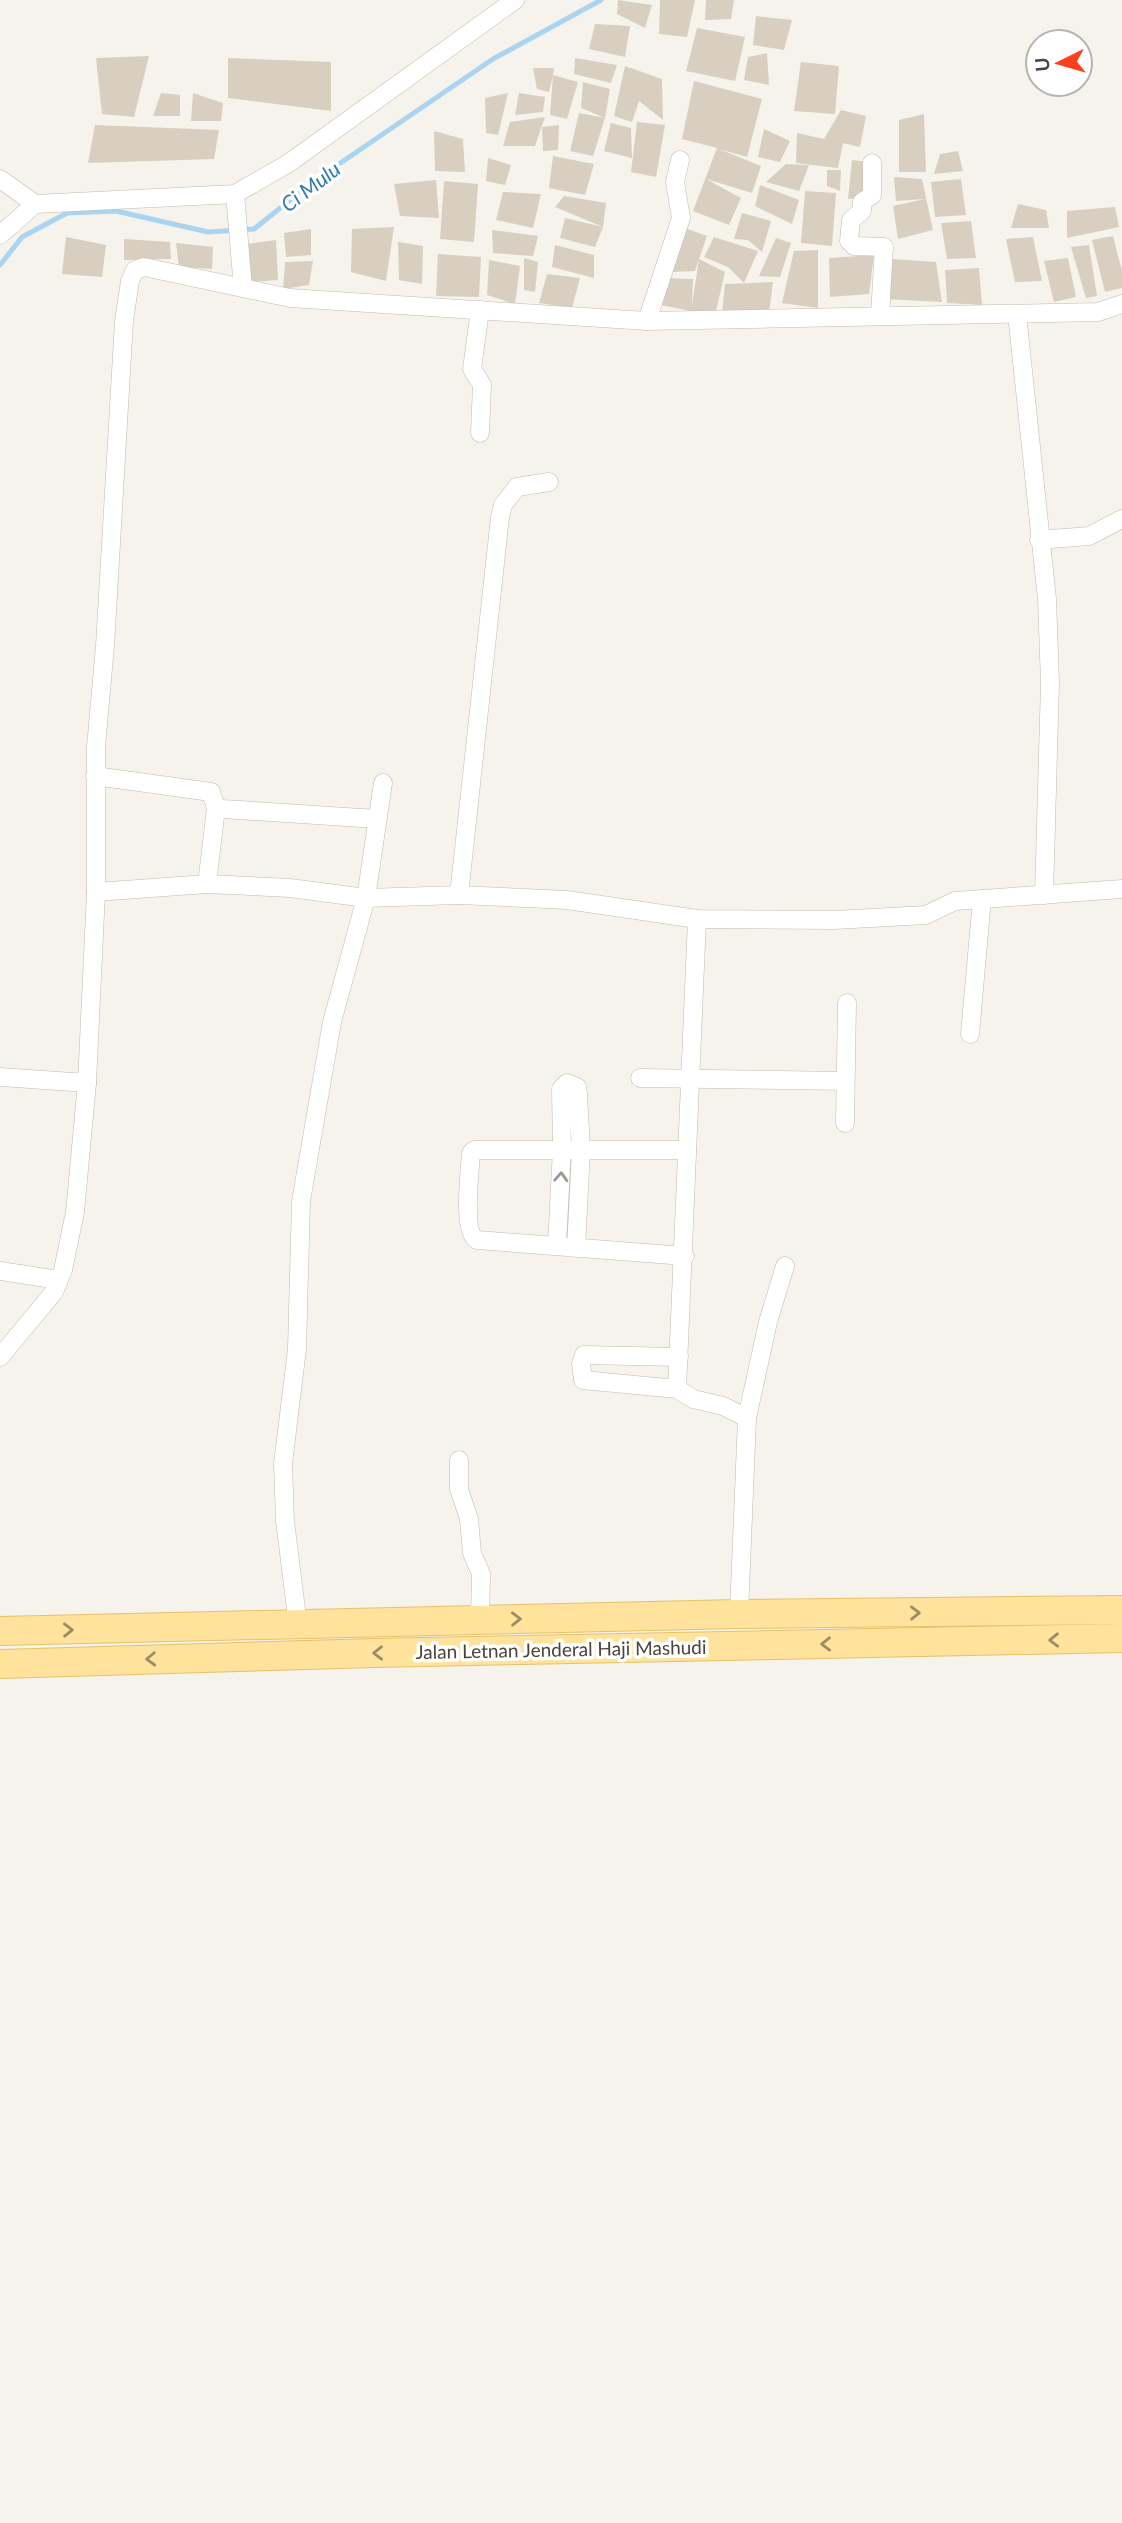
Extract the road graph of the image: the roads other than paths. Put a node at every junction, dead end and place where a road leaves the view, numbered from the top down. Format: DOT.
graph roads {
  1 [pos="515,0"];
  2 [pos="680,160"];
  3 [pos="872,163"];
  4 [pos="0,179"];
  5 [pos="235,194"];
  6 [pos="35,204"];
  7 [pos="0,235"];
  8 [pos="243,288"];
  9 [pos="1122,304"];
  10 [pos="480,310"];
  11 [pos="1017,314"];
  12 [pos="880,316"];
  13 [pos="647,321"];
  14 [pos="480,433"];
  15 [pos="550,482"];
  16 [pos="1122,519"];
  17 [pos="1039,540"];
  18 [pos="95,776"];
  19 [pos="383,783"];
  20 [pos="216,808"];
  21 [pos="377,819"];
  22 [pos="207,884"];
  23 [pos="1122,889"];
  24 [pos="96,892"];
  25 [pos="459,895"];
  26 [pos="1044,895"];
  27 [pos="366,898"];
  28 [pos="982,899"];
  29 [pos="697,919"];
  30 [pos="846,1003"];
  31 [pos="970,1034"];
  32 [pos="0,1077"];
  33 [pos="640,1078"];
  34 [pos="692,1079"];
  35 [pos="845,1081"];
  36 [pos="87,1083"];
  37 [pos="845,1123"];
  38 [pos="562,1149"];
  39 [pos="581,1150"];
  40 [pos="687,1150"];
  41 [pos="557,1245"];
  42 [pos="576,1248"];
  43 [pos="685,1256"];
  44 [pos="785,1266"];
  45 [pos="0,1271"];
  46 [pos="59,1280"];
  47 [pos="0,1357"];
  48 [pos="678,1357"];
  49 [pos="677,1390"];
  50 [pos="747,1418"];
  51 [pos="458,1460"];
  52 [pos="1122,1610"];
  53 [pos="739,1615"];
  54 [pos="480,1620"];
  55 [pos="298,1625"];
  56 [pos="0,1631"];
  57 [pos="1122,1638"];
  58 [pos="0,1664"];
  1 -- 5 [label="street"];
  2 -- 13 [label="street"];
  3 -- 12 [label="street"];
  4 -- 6 [label="street"];
  5 -- 6 [label="street"];
  5 -- 8 [label="street"];
  6 -- 7 [label="street"];
  8 -- 10 [label="street"];
  8 -- 18 [label="street"];
  9 -- 11 [label="street"];
  10 -- 13 [label="street"];
  10 -- 14 [label="street"];
  11 -- 12 [label="street"];
  11 -- 17 [label="street"];
  12 -- 13 [label="street"];
  15 -- 25 [label="street"];
  16 -- 17 [label="street"];
  17 -- 26 [label="street"];
  18 -- 20 [label="street"];
  18 -- 24 [label="street"];
  19 -- 21 [label="street"];
  20 -- 21 [label="street"];
  20 -- 22 [label="street"];
  21 -- 27 [label="street"];
  22 -- 24 [label="street"];
  22 -- 27 [label="street"];
  23 -- 26 [label="street"];
  24 -- 36 [label="street"];
  25 -- 27 [label="street"];
  25 -- 29 [label="street"];
  26 -- 28 [label="street"];
  27 -- 55 [label="street"];
  28 -- 29 [label="street"];
  28 -- 31 [label="street"];
  29 -- 34 [label="street"];
  30 -- 35 [label="street"];
  32 -- 36 [label="street"];
  33 -- 34 [label="street"];
  34 -- 35 [label="street"];
  34 -- 40 [label="street"];
  35 -- 37 [label="street"];
  36 -- 46 [label="street"];
  38 -- 39 [label="street"];
  38 -- 39 [label="street"];
  41 -- 38 [label="street, one-way"];
  38 -- 41 [label="street"];
  39 -- 40 [label="street"];
  39 -- 42 [label="street"];
  40 -- 43 [label="street"];
  41 -- 42 [label="street"];
  42 -- 43 [label="street"];
  43 -- 48 [label="street"];
  44 -- 50 [label="street"];
  45 -- 46 [label="street"];
  46 -- 47 [label="street"];
  48 -- 49 [label="street"];
  48 -- 49 [label="street"];
  49 -- 50 [label="street"];
  50 -- 53 [label="street"];
  51 -- 54 [label="street"];
  53 -- 52 [label="main road, Jalan Letnan Jenderal Haji Mashudi, one-way"];
  54 -- 53 [label="main road, Jalan Letnan Jenderal Haji Mashudi, one-way"];
  54 -- 55 [label="main road, Jalan Letnan Jenderal Haji Mashudi"];
  56 -- 55 [label="main road, Jalan Letnan Jenderal Haji Mashudi, one-way"];
  57 -- 58 [label="main road, Jalan Letnan Jenderal Haji Mashudi, one-way"];
}
